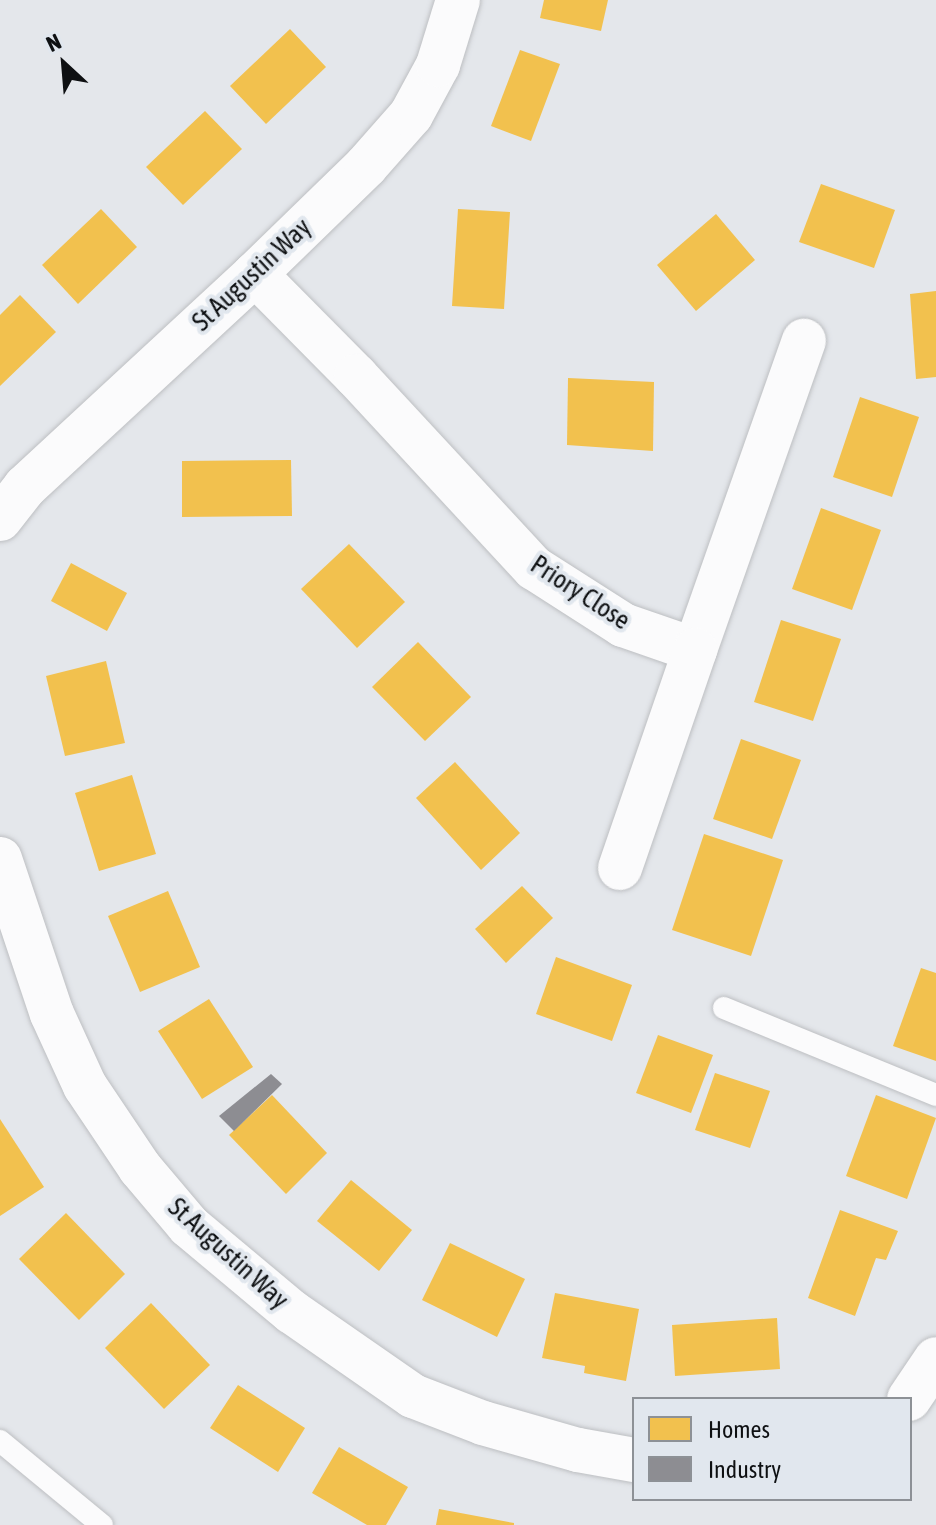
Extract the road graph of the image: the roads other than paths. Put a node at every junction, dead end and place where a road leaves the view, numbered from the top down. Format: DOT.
graph roads {
  1 [pos="458,0"];
  2 [pos="255,274"];
  3 [pos="804,341"];
  4 [pos="0,519"];
  5 [pos="695,650"];
  6 [pos="0,859"];
  7 [pos="620,868"];
  8 [pos="724,1008"];
  9 [pos="936,1095"];
  10 [pos="936,1359"];
  11 [pos="910,1397"];
  12 [pos="0,1441"];
  13 [pos="632,1460"];
  14 [pos="102,1525"];
  1 -- 2 [label="street, St Augustin Way"];
  2 -- 4 [label="street, St Augustin Way"];
  2 -- 5 [label="street, Priory Close"];
  3 -- 5 [label="street"];
  5 -- 7 [label="street"];
  6 -- 13 [label="street, St Augustin Way"];
  8 -- 9 [label="lane"];
  10 -- 11 [label="street"];
  12 -- 14 [label="lane"];
}
